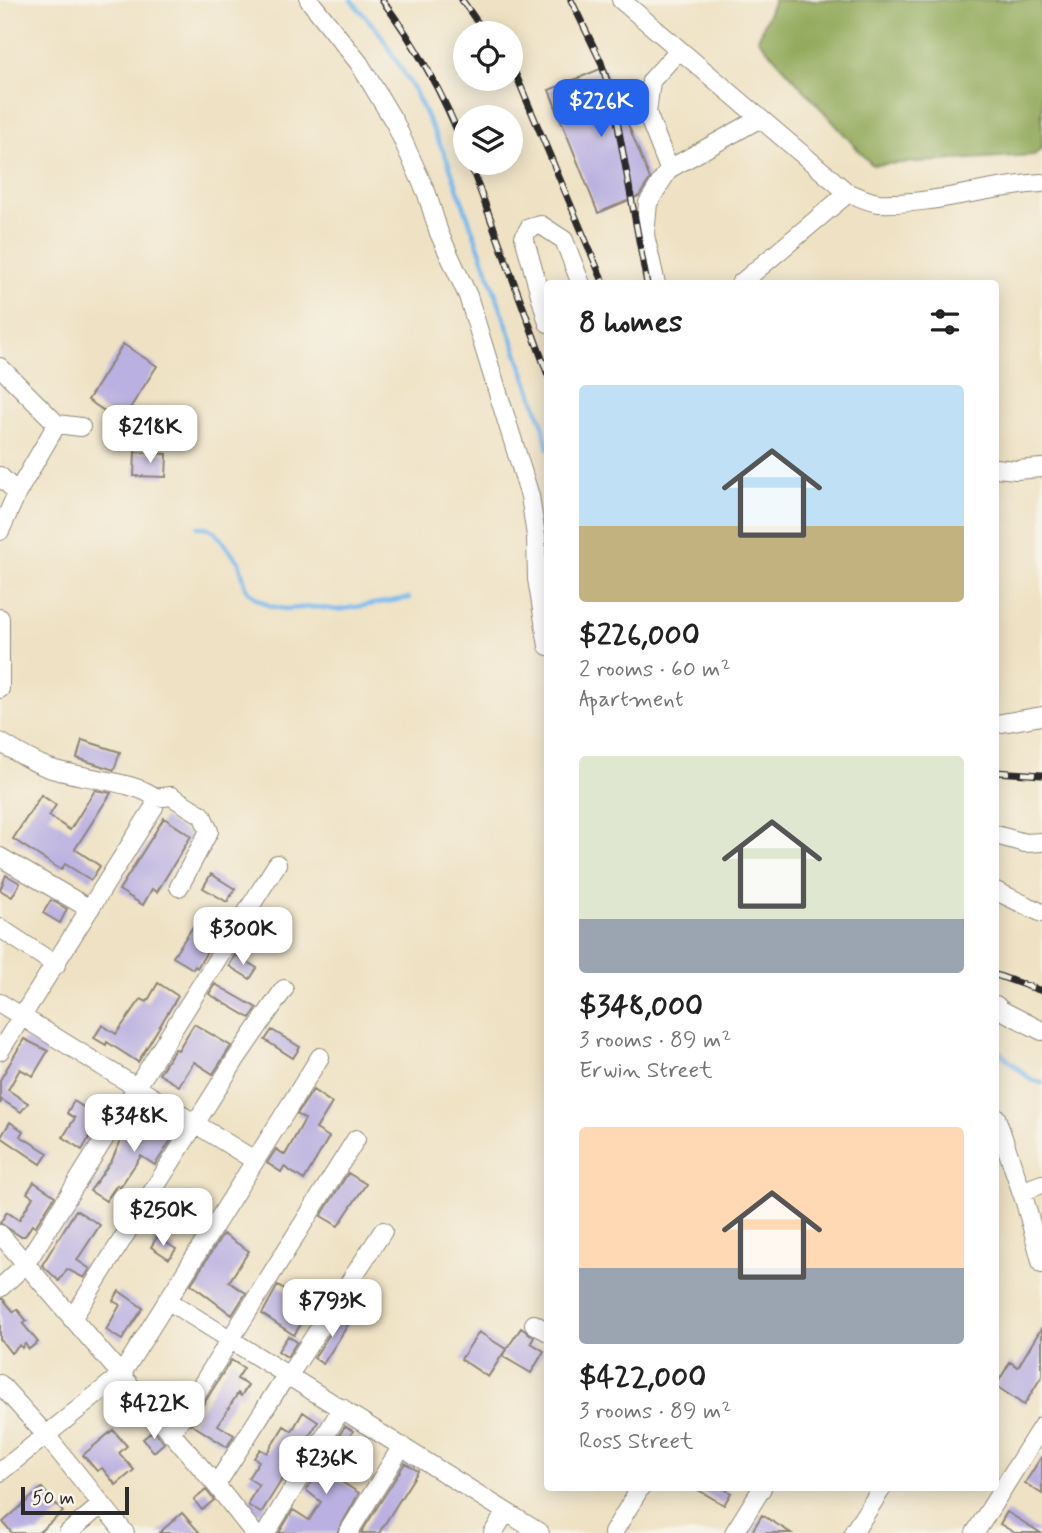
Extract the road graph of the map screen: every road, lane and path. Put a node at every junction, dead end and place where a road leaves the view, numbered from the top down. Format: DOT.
graph roads {
  1 [pos="309,0"];
  2 [pos="621,0"];
  3 [pos="679,50"];
  4 [pos="759,119"];
  5 [pos="669,170"];
  6 [pos="1042,183"];
  7 [pos="848,193"];
  8 [pos="579,280"];
  9 [pos="655,280"];
  10 [pos="745,280"];
  11 [pos="544,309"];
  12 [pos="0,367"];
  13 [pos="57,424"];
  14 [pos="81,427"];
  15 [pos="999,468"];
  16 [pos="1042,468"];
  17 [pos="0,476"];
  18 [pos="17,493"];
  19 [pos="0,531"];
  20 [pos="0,618"];
  21 [pos="544,622"];
  22 [pos="0,689"];
  23 [pos="1042,716"];
  24 [pos="999,723"];
  25 [pos="0,742"];
  26 [pos="155,798"];
  27 [pos="999,836"];
  28 [pos="1042,842"];
  29 [pos="0,857"];
  30 [pos="277,864"];
  31 [pos="179,887"];
  32 [pos="999,892"];
  33 [pos="90,909"];
  34 [pos="1042,914"];
  35 [pos="0,929"];
  36 [pos="55,965"];
  37 [pos="284,989"];
  38 [pos="0,1003"];
  39 [pos="999,1008"];
  40 [pos="22,1017"];
  41 [pos="1042,1031"];
  42 [pos="0,1051"];
  43 [pos="320,1057"];
  44 [pos="138,1087"];
  45 [pos="196,1123"];
  46 [pos="999,1126"];
  47 [pos="356,1139"];
  48 [pos="254,1160"];
  49 [pos="1042,1184"];
  50 [pos="1021,1192"];
  51 [pos="383,1230"];
  52 [pos="0,1234"];
  53 [pos="1042,1264"];
  54 [pos="25,1265"];
  55 [pos="0,1288"];
  56 [pos="167,1300"];
  57 [pos="72,1319"];
  58 [pos="230,1339"];
  59 [pos="288,1374"];
  60 [pos="121,1375"];
  61 [pos="0,1384"];
  62 [pos="342,1408"];
  63 [pos="1042,1426"];
  64 [pos="45,1434"];
  65 [pos="171,1434"];
  66 [pos="402,1446"];
  67 [pos="0,1472"];
  68 [pos="216,1485"];
  69 [pos="638,1491"];
  70 [pos="760,1491"];
  71 [pos="880,1491"];
  72 [pos="100,1505"];
  73 [pos="506,1511"];
  74 [pos="68,1533"];
  75 [pos="125,1533"];
  76 [pos="254,1533"];
  77 [pos="266,1533"];
  78 [pos="348,1533"];
  79 [pos="493,1533"];
  80 [pos="540,1533"];
  81 [pos="613,1533"];
  82 [pos="734,1533"];
  83 [pos="853,1533"];
  84 [pos="975,1533"];
  1 -- 21 [label="street"];
  2 -- 3 [label="street"];
  3 -- 4 [label="street"];
  3 -- 5 [label="street"];
  4 -- 5 [label="street"];
  4 -- 7 [label="street"];
  5 -- 9 [label="street"];
  6 -- 7 [label="street"];
  7 -- 10 [label="street"];
  8 -- 11 [label="street"];
  12 -- 13 [label="street"];
  13 -- 14 [label="street"];
  13 -- 18 [label="street"];
  15 -- 16 [label="street"];
  17 -- 18 [label="street"];
  18 -- 19 [label="street"];
  20 -- 22 [label="street"];
  23 -- 24 [label="street"];
  25 -- 26 [label="street"];
  26 -- 31 [label="street"];
  26 -- 33 [label="street"];
  27 -- 28 [label="street"];
  29 -- 33 [label="street"];
  30 -- 44 [label="street"];
  32 -- 34 [label="street"];
  33 -- 36 [label="street"];
  35 -- 36 [label="street"];
  36 -- 40 [label="street"];
  37 -- 45 [label="street"];
  38 -- 40 [label="street"];
  39 -- 41 [label="street"];
  40 -- 42 [label="street"];
  40 -- 44 [label="street"];
  43 -- 48 [label="street"];
  44 -- 45 [label="street"];
  44 -- 54 [label="street"];
  45 -- 48 [label="street"];
  45 -- 57 [label="street"];
  46 -- 50 [label="street"];
  47 -- 58 [label="street"];
  48 -- 56 [label="street"];
  49 -- 50 [label="street"];
  50 -- 53 [label="street"];
  51 -- 59 [label="street"];
  52 -- 54 [label="street"];
  54 -- 55 [label="street"];
  54 -- 57 [label="street"];
  56 -- 58 [label="street"];
  56 -- 60 [label="street"];
  57 -- 60 [label="street"];
  58 -- 59 [label="street"];
  58 -- 65 [label="street"];
  59 -- 62 [label="street"];
  59 -- 68 [label="street"];
  60 -- 64 [label="street"];
  60 -- 65 [label="street"];
  61 -- 64 [label="street"];
  62 -- 66 [label="street"];
  62 -- 77 [label="street"];
  63 -- 84 [label="street"];
  64 -- 67 [label="street"];
  64 -- 72 [label="street"];
  65 -- 68 [label="street"];
  66 -- 73 [label="street"];
  66 -- 78 [label="street"];
  68 -- 76 [label="street"];
  69 -- 81 [label="street"];
  70 -- 82 [label="street"];
  71 -- 83 [label="street"];
  72 -- 74 [label="street"];
  72 -- 75 [label="street"];
  73 -- 79 [label="street"];
  73 -- 80 [label="street"];
}
